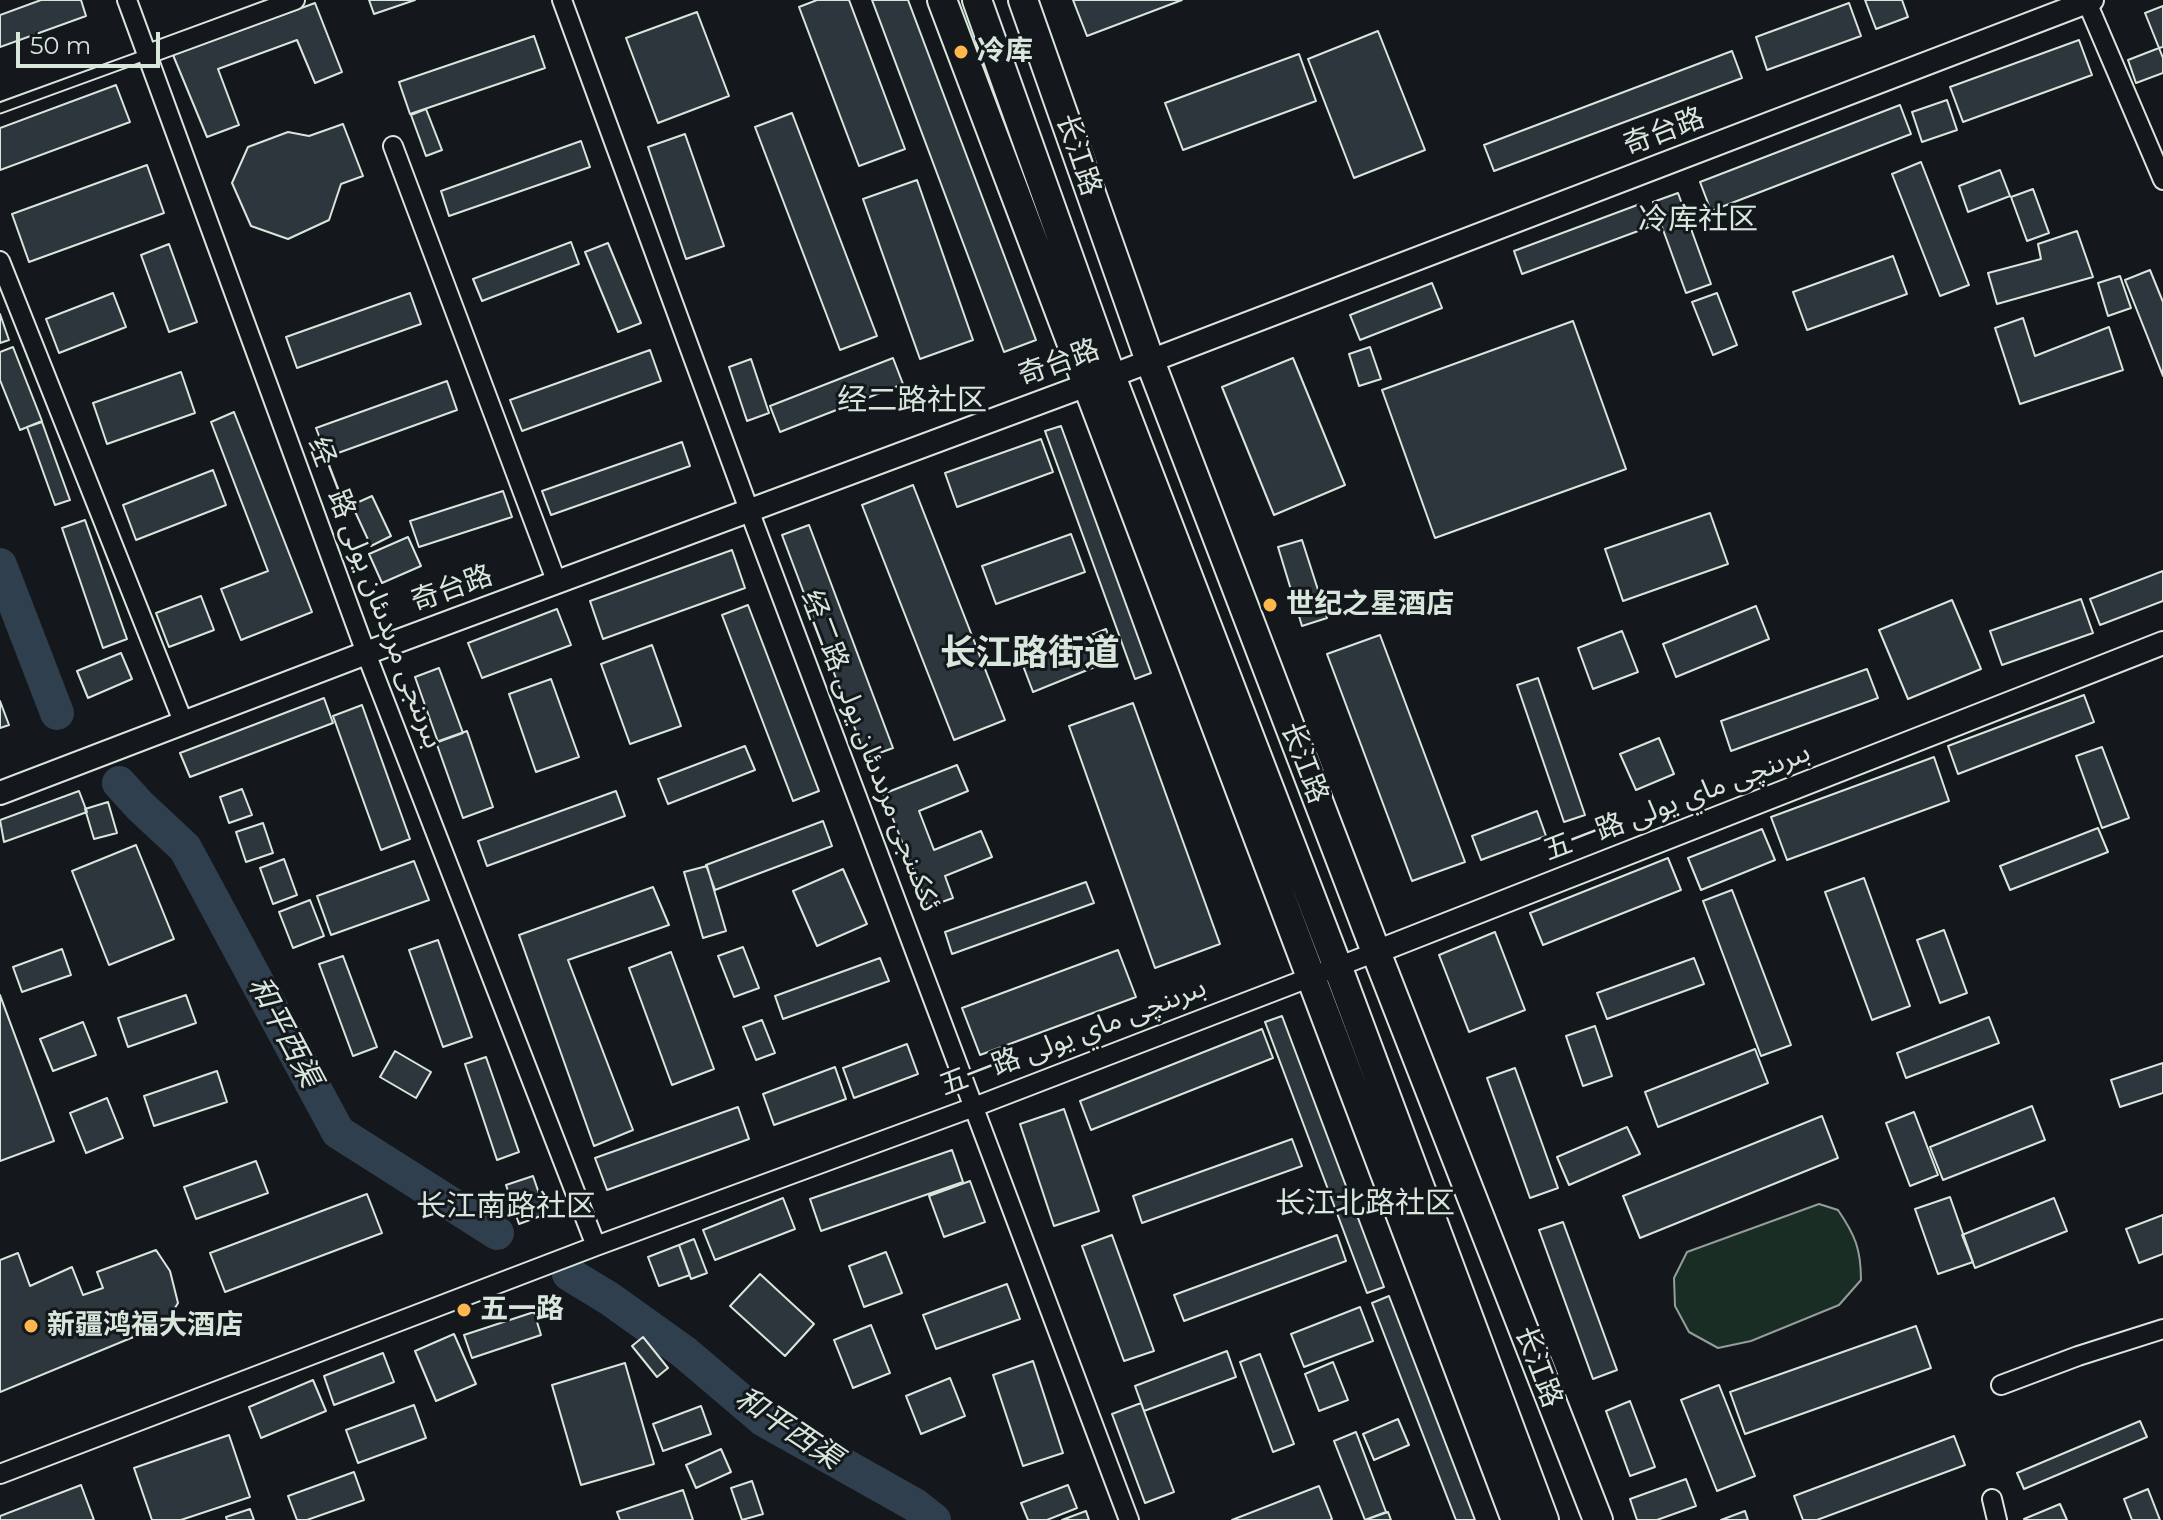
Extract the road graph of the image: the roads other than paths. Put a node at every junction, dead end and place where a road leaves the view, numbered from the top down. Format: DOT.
graph roads {
  1 [pos="127,0"];
  2 [pos="295,0"];
  3 [pos="562,0"];
  4 [pos="942,0"];
  5 [pos="977,0"];
  6 [pos="1023,0"];
  7 [pos="2089,1"];
  8 [pos="148,54"];
  9 [pos="0,108"];
  10 [pos="393,146"];
  11 [pos="2163,180"];
  12 [pos="0,261"];
  13 [pos="1150,361"];
  14 [pos="1099,381"];
  15 [pos="749,510"];
  16 [pos="557,583"];
  17 [pos="2163,643"];
  18 [pos="366,653"];
  19 [pos="184,724"];
  20 [pos="0,793"];
  21 [pos="1376,952"];
  22 [pos="1338,968"];
  23 [pos="1311,978"];
  24 [pos="974,1107"];
  25 [pos="596,1246"];
  26 [pos="2163,1329"];
  27 [pos="2001,1385"];
  28 [pos="0,1474"];
  29 [pos="1992,1499"];
  30 [pos="1129,1520"];
  31 [pos="1516,1520"];
  32 [pos="1544,1520"];
  33 [pos="1598,1520"];
  34 [pos="1997,1520"];
  1 -- 8 [label="street, 经一路 بىرىنجى مرىدىئان يولى"];
  2 -- 8 [label="street"];
  3 -- 15 [label="street, 经二路 ئككىنجى مرىدىئان يولى"];
  4 -- 14 [label="main road"];
  5 -- 14 [label="main road, 长江路"];
  6 -- 13 [label="main road, 长江路"];
  7 -- 11 [label="street"];
  7 -- 13 [label="street, 奇台路"];
  8 -- 9 [label="lane"];
  8 -- 18 [label="street, 经一路 بىرىنجى مرىدىئان يولى"];
  10 -- 16 [label="street"];
  12 -- 19 [label="street"];
  13 -- 14 [label="street, 奇台路"];
  13 -- 21 [label="main road, 长江路"];
  14 -- 15 [label="street, 奇台路"];
  14 -- 22 [label="main road, 长江路"];
  14 -- 23 [label="main road"];
  15 -- 16 [label="street, 奇台路"];
  15 -- 24 [label="street, 经二路 ئككىنجى مرىدىئان يولى"];
  16 -- 18 [label="street, 奇台路"];
  17 -- 21 [label="street, 五一路 بىرىنچى ماي يولى"];
  18 -- 19 [label="street, 奇台路"];
  18 -- 25 [label="street, 经一路 بىرىنجى مرىدىئان يولى"];
  19 -- 20 [label="street, 奇台路"];
  21 -- 22 [label="street, 五一路 بىرىنچى ماي يولى"];
  21 -- 33 [label="main road, 长江路"];
  22 -- 23 [label="street, 五一路 بىرىنچى ماي يولى"];
  22 -- 32 [label="main road, 长江路"];
  23 -- 24 [label="street, 五一路 بىرىنچى ماي يولى"];
  23 -- 31 [label="main road"];
  24 -- 25 [label="street, 五一路 بىرىنچى ماي يولى"];
  24 -- 30 [label="street, 经二路 ئككىنجى مرىدىئان يولى"];
  25 -- 28 [label="street, 五一路 بىرىنچى ماي يولى"];
  26 -- 27 [label="street"];
  29 -- 34 [label="street"];
}
